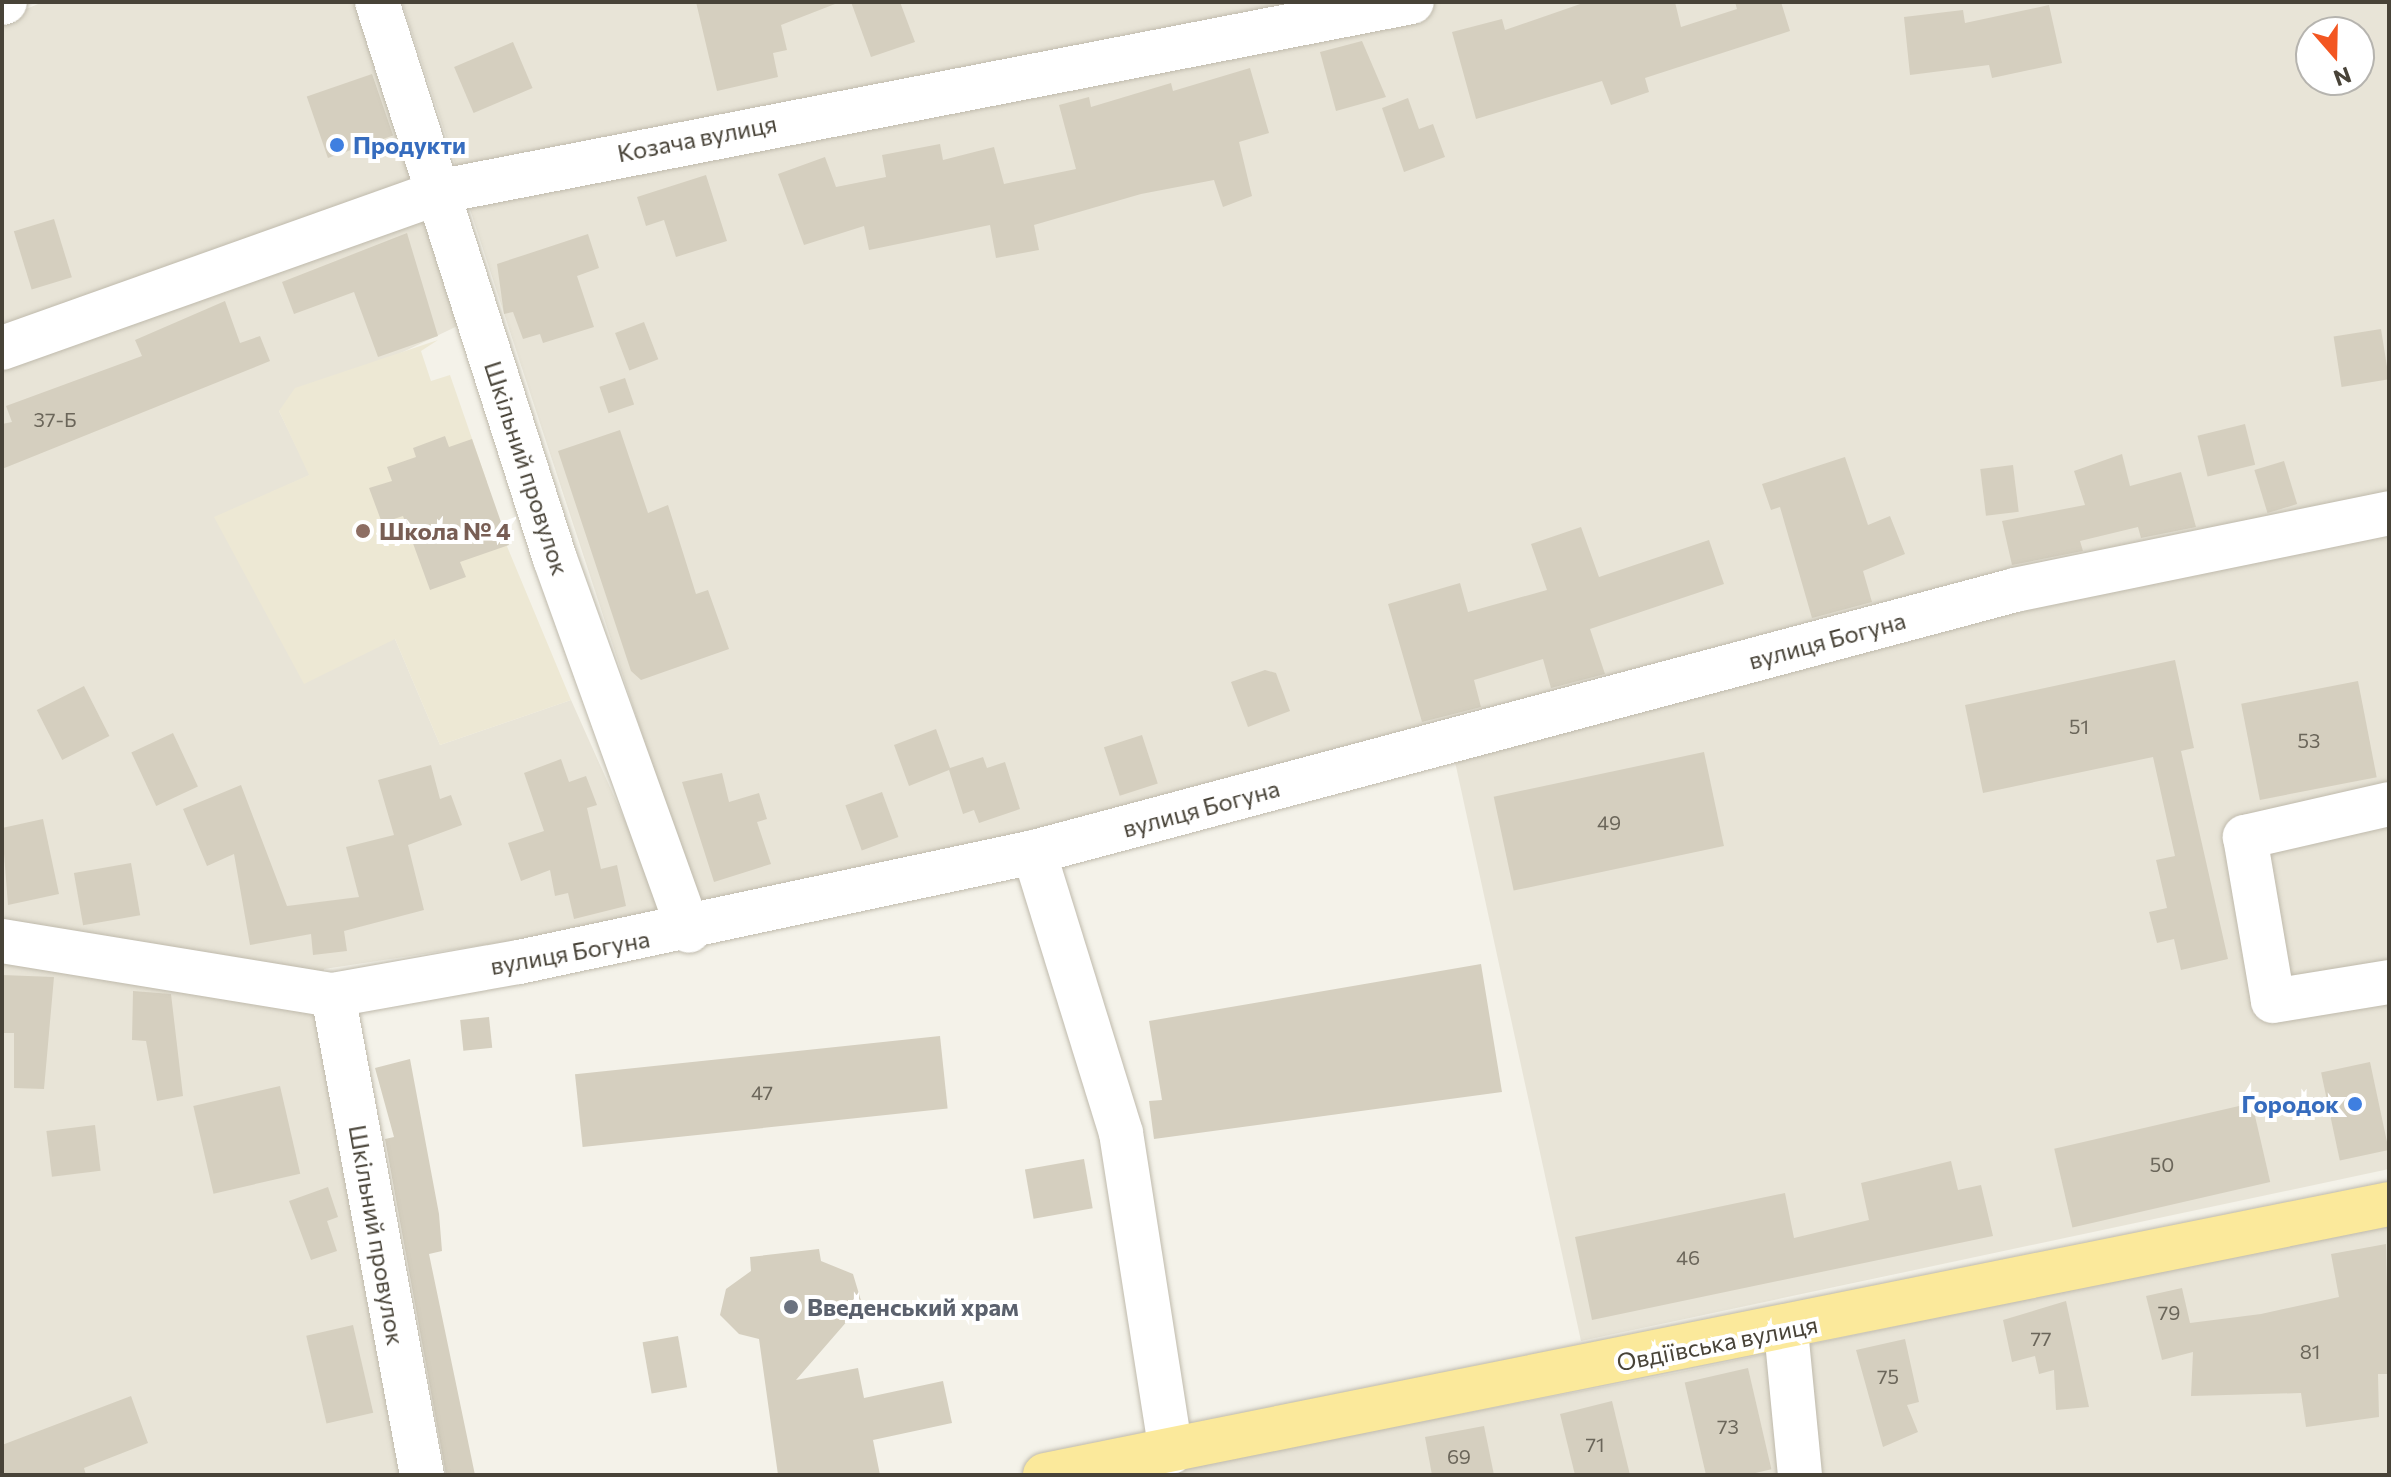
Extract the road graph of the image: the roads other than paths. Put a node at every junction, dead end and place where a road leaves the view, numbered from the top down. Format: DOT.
graph roads {
  1 [pos="377,2"];
  2 [pos="1412,2"];
  3 [pos="442,191"];
  4 [pos="2,348"];
  5 [pos="2389,513"];
  6 [pos="2389,804"];
  7 [pos="1034,852"];
  8 [pos="689,931"];
  9 [pos="2,941"];
  10 [pos="333,995"];
  11 [pos="2386,995"];
  12 [pos="2389,1204"];
  13 [pos="1786,1330"];
  14 [pos="1171,1452"];
  15 [pos="422,1475"];
  16 [pos="1045,1475"];
  17 [pos="1800,1475"];
  1 -- 3 [label="street, Шкільний провулок"];
  2 -- 3 [label="street, Козача вулиця"];
  3 -- 4 [label="street, Козача вулиця"];
  3 -- 8 [label="street, Шкільний провулок"];
  5 -- 7 [label="street, вулиця Богуна"];
  6 -- 11 [label="street"];
  7 -- 8 [label="street, вулиця Богуна"];
  7 -- 14 [label="street"];
  8 -- 10 [label="street, вулиця Богуна"];
  9 -- 10 [label="street, вулиця Богуна"];
  10 -- 15 [label="street, Шкільний провулок"];
  12 -- 13 [label="main road, Овдіївська вулиця"];
  13 -- 14 [label="main road, Овдіївська вулиця"];
  13 -- 17 [label="street"];
  14 -- 16 [label="main road, Овдіївська вулиця"];
}
